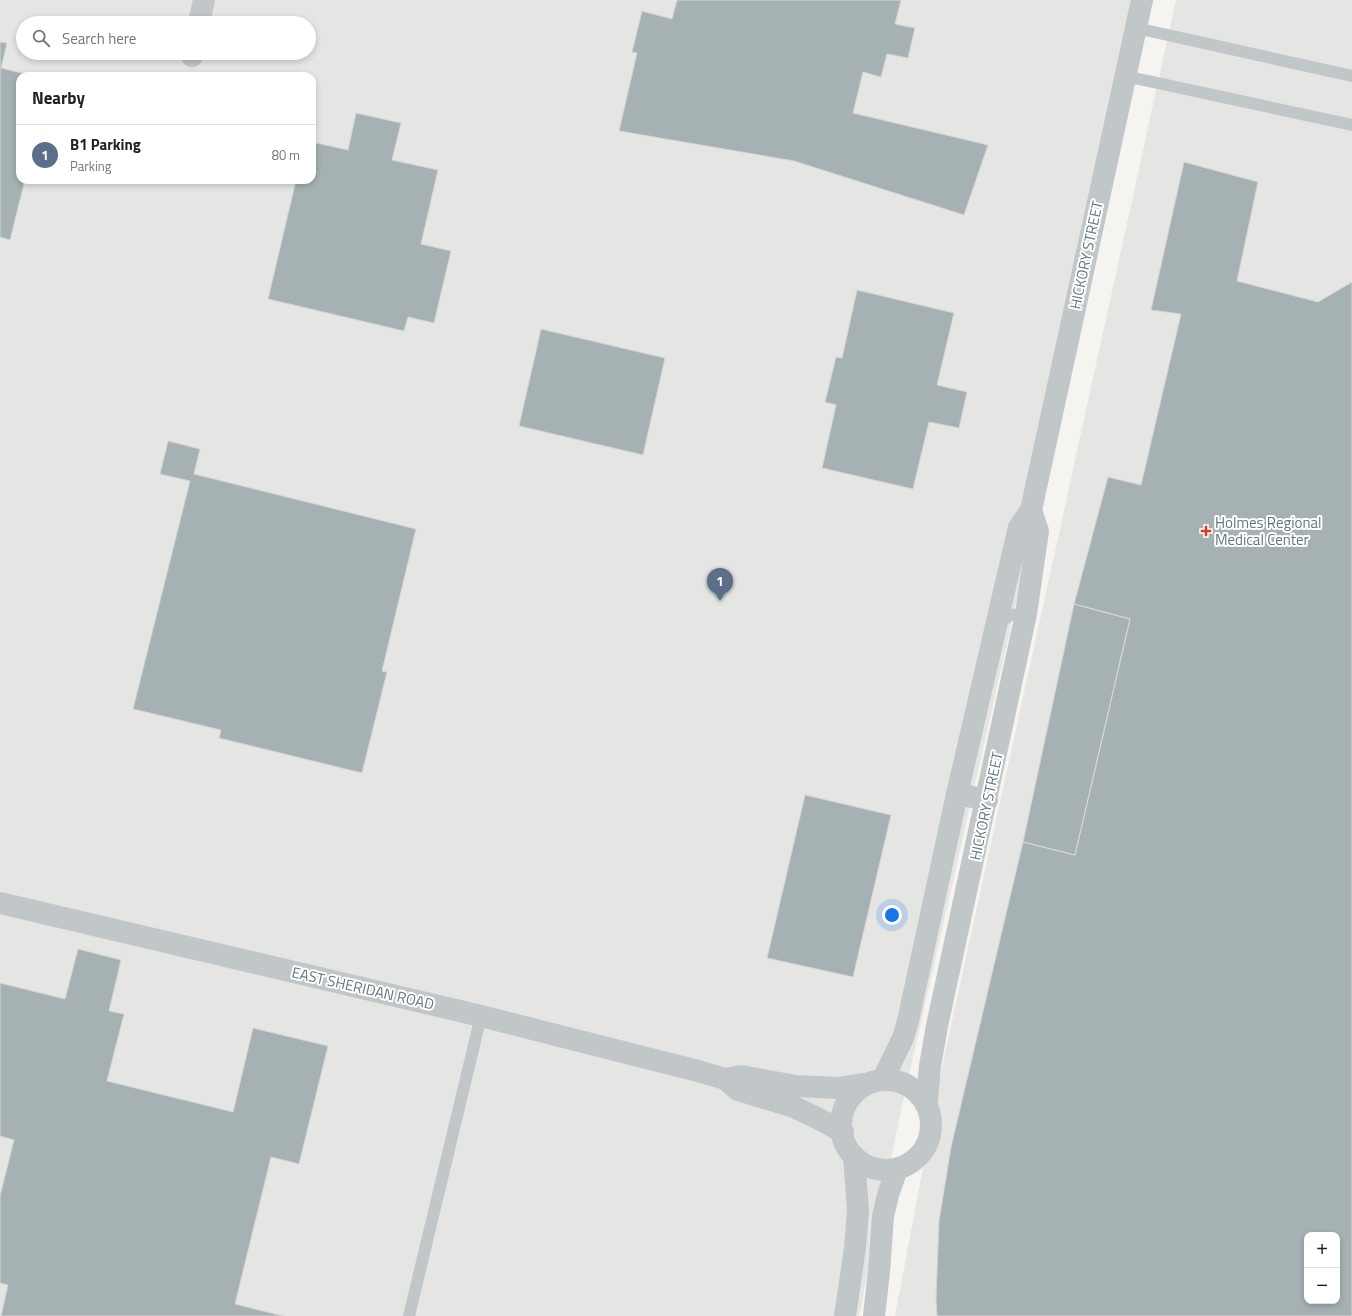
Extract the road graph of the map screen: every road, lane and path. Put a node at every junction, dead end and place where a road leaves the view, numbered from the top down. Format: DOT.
graph roads {
  1 [pos="204,0"];
  2 [pos="1142,0"];
  3 [pos="201,16"];
  4 [pos="1136,28"];
  5 [pos="1125,76"];
  6 [pos="1352,76"];
  7 [pos="1352,125"];
  8 [pos="1032,510"];
  9 [pos="1026,614"];
  10 [pos="996,626"];
  11 [pos="957,794"];
  12 [pos="987,800"];
  13 [pos="0,903"];
  14 [pos="481,1016"];
  15 [pos="725,1079"];
  16 [pos="873,1082"];
  17 [pos="927,1101"];
  18 [pos="843,1132"];
  19 [pos="854,1156"];
  20 [pos="897,1169"];
  21 [pos="409,1316"];
  22 [pos="845,1316"];
  23 [pos="874,1316"];
  1 -- 3 [label="street"];
  2 -- 4 [label="street, HICKORY STREET"];
  4 -- 5 [label="street, HICKORY STREET"];
  4 -- 6 [label="lane"];
  5 -- 7 [label="lane"];
  5 -- 8 [label="street, HICKORY STREET"];
  8 -- 9 [label="street, HICKORY STREET"];
  8 -- 10 [label="street, HICKORY STREET"];
  9 -- 10 [label="lane"];
  9 -- 12 [label="street, HICKORY STREET"];
  10 -- 11 [label="street, HICKORY STREET"];
  11 -- 12 [label="street"];
  11 -- 16 [label="street, HICKORY STREET"];
  12 -- 17 [label="street, HICKORY STREET"];
  13 -- 14 [label="street, EAST SHERIDAN ROAD"];
  14 -- 15 [label="street, EAST SHERIDAN ROAD"];
  14 -- 21 [label="lane"];
  15 -- 16 [label="street, EAST SHERIDAN ROAD"];
  15 -- 18 [label="street, EAST SHERIDAN ROAD"];
  16 -- 17 [label="street"];
  16 -- 18 [label="street"];
  17 -- 20 [label="street"];
  18 -- 19 [label="street"];
  19 -- 20 [label="street"];
  19 -- 22 [label="street"];
  20 -- 23 [label="street"];
}
